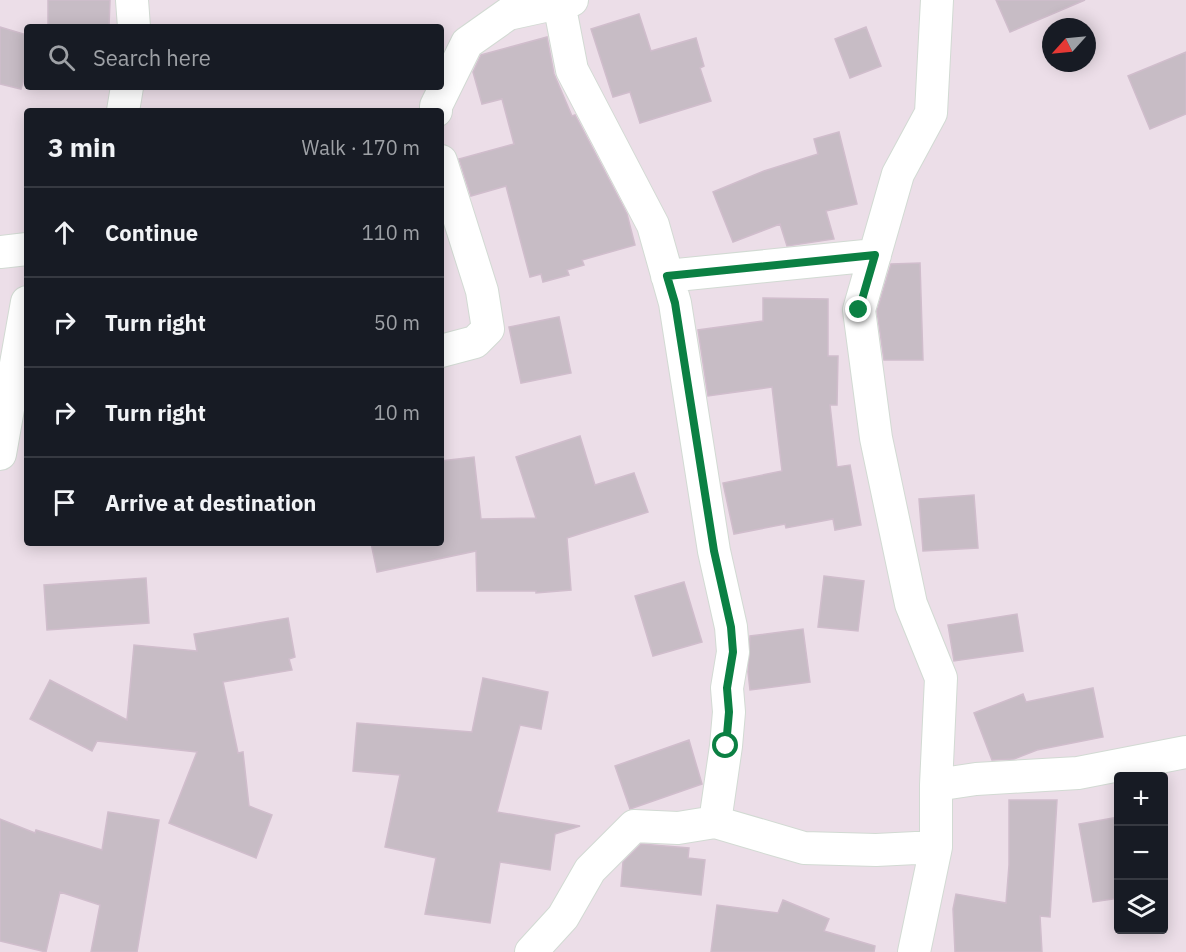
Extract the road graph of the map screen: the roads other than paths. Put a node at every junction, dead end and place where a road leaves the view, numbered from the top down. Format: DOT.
graph roads {
  1 [pos="132,0"];
  2 [pos="937,0"];
  3 [pos="566,1"];
  4 [pos="134,24"];
  5 [pos="127,90"];
  6 [pos="444,90"];
  7 [pos="444,90"];
  8 [pos="124,108"];
  9 [pos="436,108"];
  10 [pos="444,171"];
  11 [pos="24,249"];
  12 [pos="0,252"];
  13 [pos="875,255"];
  14 [pos="667,276"];
  15 [pos="24,319"];
  16 [pos="444,350"];
  17 [pos="0,454"];
  18 [pos="1186,752"];
  19 [pos="936,785"];
  20 [pos="715,822"];
  21 [pos="936,847"];
  22 [pos="531,952"];
  23 [pos="914,952"];
  1 -- 4 [label="street"];
  2 -- 13 [label="street"];
  3 -- 6 [label="street"];
  3 -- 14 [label="street"];
  5 -- 8 [label="street"];
  7 -- 9 [label="street"];
  10 -- 16 [label="street"];
  11 -- 12 [label="street"];
  13 -- 14 [label="street"];
  13 -- 19 [label="street"];
  14 -- 20 [label="street"];
  15 -- 17 [label="street"];
  18 -- 19 [label="street"];
  19 -- 21 [label="street"];
  20 -- 21 [label="street"];
  20 -- 22 [label="street"];
  21 -- 23 [label="street"];
}
